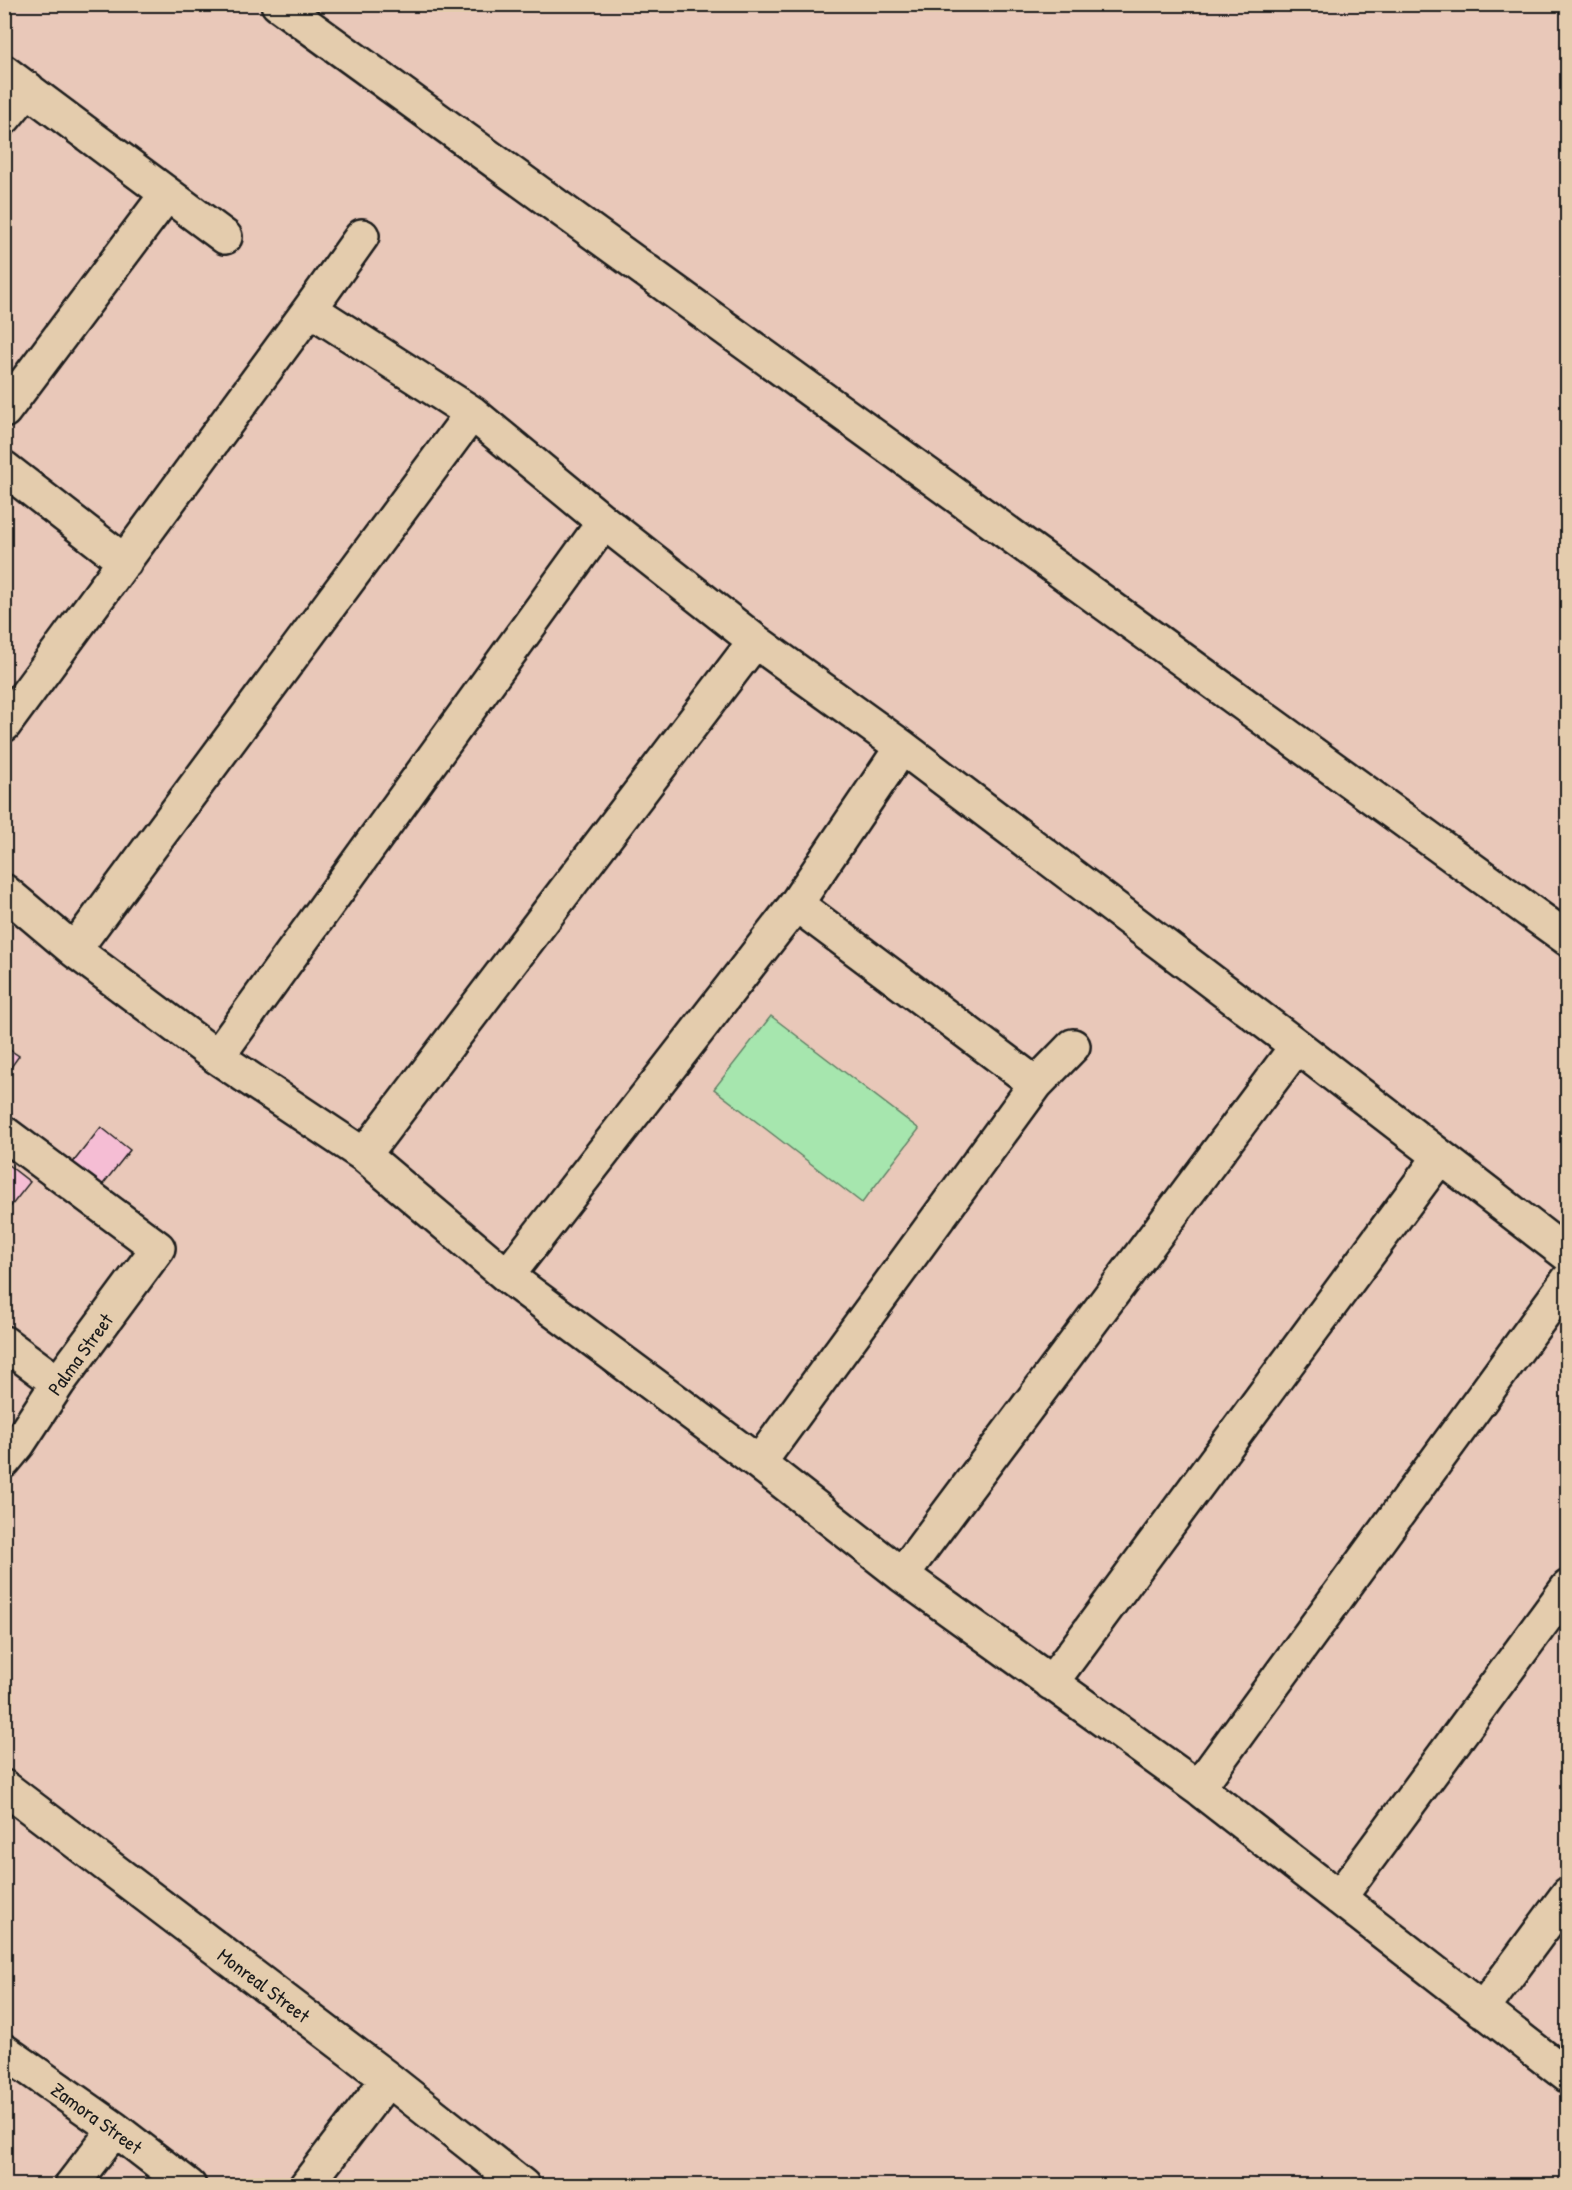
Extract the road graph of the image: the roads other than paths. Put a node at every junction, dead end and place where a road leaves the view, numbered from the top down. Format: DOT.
graph roads {
  1 [pos="278,4"];
  2 [pos="16,81"];
  3 [pos="4,118"];
  4 [pos="167,194"];
  5 [pos="362,236"];
  6 [pos="225,237"];
  7 [pos="310,309"];
  8 [pos="4,411"];
  9 [pos="472,412"];
  10 [pos="4,468"];
  11 [pos="604,522"];
  12 [pos="125,562"];
  13 [pos="755,641"];
  14 [pos="4,725"];
  15 [pos="902,747"];
  16 [pos="4,891"];
  17 [pos="796,904"];
  18 [pos="1568,939"];
  19 [pos="74,950"];
  20 [pos="1073,1046"];
  21 [pos="1297,1046"];
  22 [pos="217,1057"];
  23 [pos="1036,1084"];
  24 [pos="4,1133"];
  25 [pos="364,1155"];
  26 [pos="1439,1158"];
  27 [pos="1568,1255"];
  28 [pos="507,1276"];
  29 [pos="1568,1280"];
  30 [pos="4,1342"];
  31 [pos="58,1383"];
  32 [pos="4,1461"];
  33 [pos="759,1462"];
  34 [pos="902,1575"];
  35 [pos="1568,1587"];
  36 [pos="1051,1683"];
  37 [pos="4,1787"];
  38 [pos="1198,1788"];
  39 [pos="1568,1894"];
  40 [pos="1339,1898"];
  41 [pos="1482,2010"];
  42 [pos="4,2051"];
  43 [pos="1568,2076"];
  44 [pos="388,2079"];
  45 [pos="115,2129"];
  46 [pos="72,2186"];
  47 [pos="189,2186"];
  48 [pos="306,2186"];
  49 [pos="523,2186"];
  1 -- 18 [label="street"];
  2 -- 3 [label="street"];
  2 -- 4 [label="street"];
  4 -- 6 [label="street"];
  4 -- 8 [label="street"];
  5 -- 7 [label="street"];
  7 -- 9 [label="street"];
  7 -- 12 [label="street"];
  9 -- 11 [label="street"];
  9 -- 19 [label="street"];
  10 -- 12 [label="street"];
  11 -- 13 [label="street"];
  11 -- 22 [label="street"];
  12 -- 14 [label="street"];
  13 -- 15 [label="street"];
  13 -- 25 [label="street"];
  15 -- 17 [label="street"];
  15 -- 21 [label="street"];
  16 -- 19 [label="street"];
  17 -- 23 [label="street"];
  17 -- 28 [label="street"];
  19 -- 22 [label="street"];
  20 -- 23 [label="street"];
  21 -- 26 [label="street"];
  21 -- 34 [label="street"];
  22 -- 25 [label="street"];
  23 -- 33 [label="street"];
  24 -- 31 [label="street, Palma Street"];
  25 -- 28 [label="street"];
  26 -- 27 [label="street"];
  26 -- 36 [label="street"];
  28 -- 33 [label="street"];
  29 -- 38 [label="street"];
  30 -- 31 [label="street"];
  31 -- 32 [label="street, Palma Street"];
  33 -- 34 [label="street"];
  34 -- 36 [label="street"];
  35 -- 40 [label="street"];
  36 -- 38 [label="street"];
  37 -- 44 [label="street, Monreal Street"];
  38 -- 40 [label="street"];
  39 -- 41 [label="street"];
  40 -- 41 [label="street"];
  41 -- 43 [label="street"];
  42 -- 45 [label="street, Zamora Street"];
  44 -- 48 [label="street"];
  44 -- 49 [label="street, Monreal Street"];
  45 -- 46 [label="street"];
  45 -- 47 [label="street, Zamora Street"];
}
